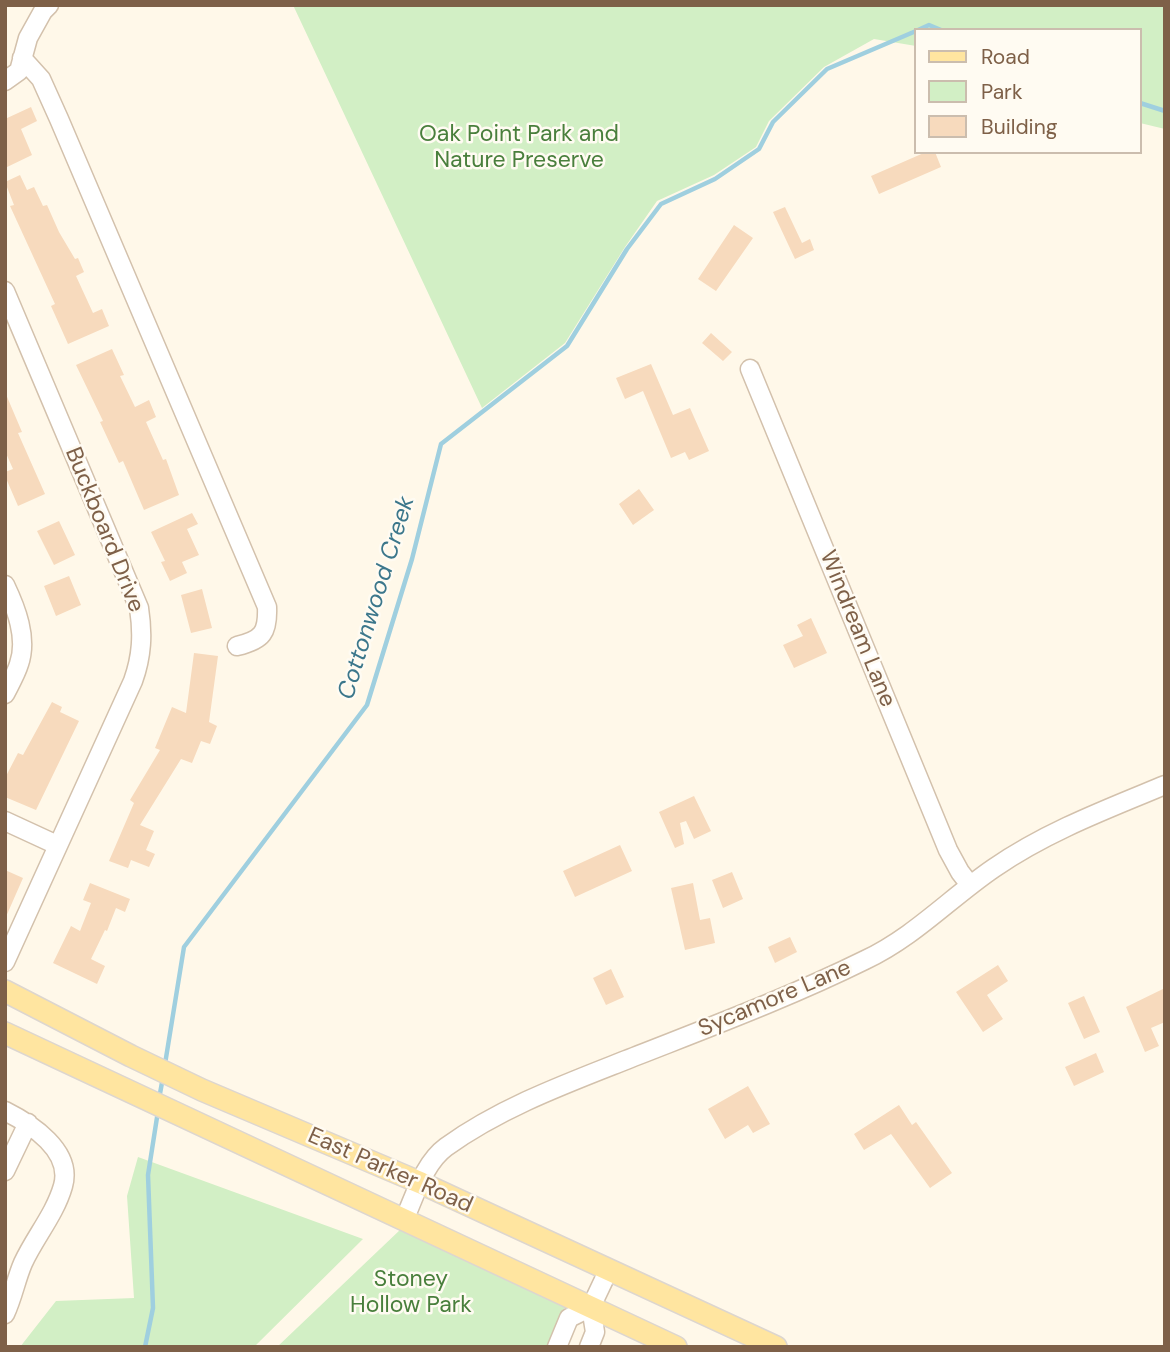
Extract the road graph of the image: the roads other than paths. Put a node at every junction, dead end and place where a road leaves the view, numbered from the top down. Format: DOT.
graph roads {
  1 [pos="49,5"];
  2 [pos="22,58"];
  3 [pos="5,81"];
  4 [pos="5,291"];
  5 [pos="750,369"];
  6 [pos="5,584"];
  7 [pos="237,646"];
  8 [pos="5,694"];
  9 [pos="1165,785"];
  10 [pos="5,821"];
  11 [pos="57,845"];
  12 [pos="970,886"];
  13 [pos="6,958"];
  14 [pos="5,991"];
  15 [pos="5,1033"];
  16 [pos="5,1111"];
  17 [pos="28,1123"];
  18 [pos="5,1171"];
  19 [pos="421,1183"];
  20 [pos="404,1220"];
  21 [pos="608,1269"];
  22 [pos="591,1307"];
  23 [pos="5,1314"];
  24 [pos="557,1347"];
  25 [pos="589,1347"];
  26 [pos="676,1347"];
  27 [pos="776,1347"];
  1 -- 2 [label="street"];
  2 -- 3 [label="street"];
  2 -- 7 [label="street"];
  4 -- 11 [label="street, Buckboard Drive"];
  5 -- 12 [label="street, Windream Lane"];
  6 -- 8 [label="street"];
  9 -- 12 [label="street, Sycamore Lane"];
  10 -- 11 [label="street"];
  11 -- 13 [label="street, Buckboard Drive"];
  12 -- 19 [label="street, Sycamore Lane"];
  14 -- 19 [label="main road, East Parker Road"];
  15 -- 20 [label="main road, East Parker Road"];
  16 -- 17 [label="street"];
  17 -- 18 [label="street"];
  17 -- 23 [label="street"];
  19 -- 20 [label="street, Sycamore Lane"];
  19 -- 21 [label="main road, East Parker Road"];
  20 -- 22 [label="main road, East Parker Road"];
  21 -- 22 [label="street"];
  21 -- 27 [label="main road, East Parker Road"];
  22 -- 24 [label="street"];
  22 -- 25 [label="street"];
  22 -- 26 [label="main road, East Parker Road"];
}
